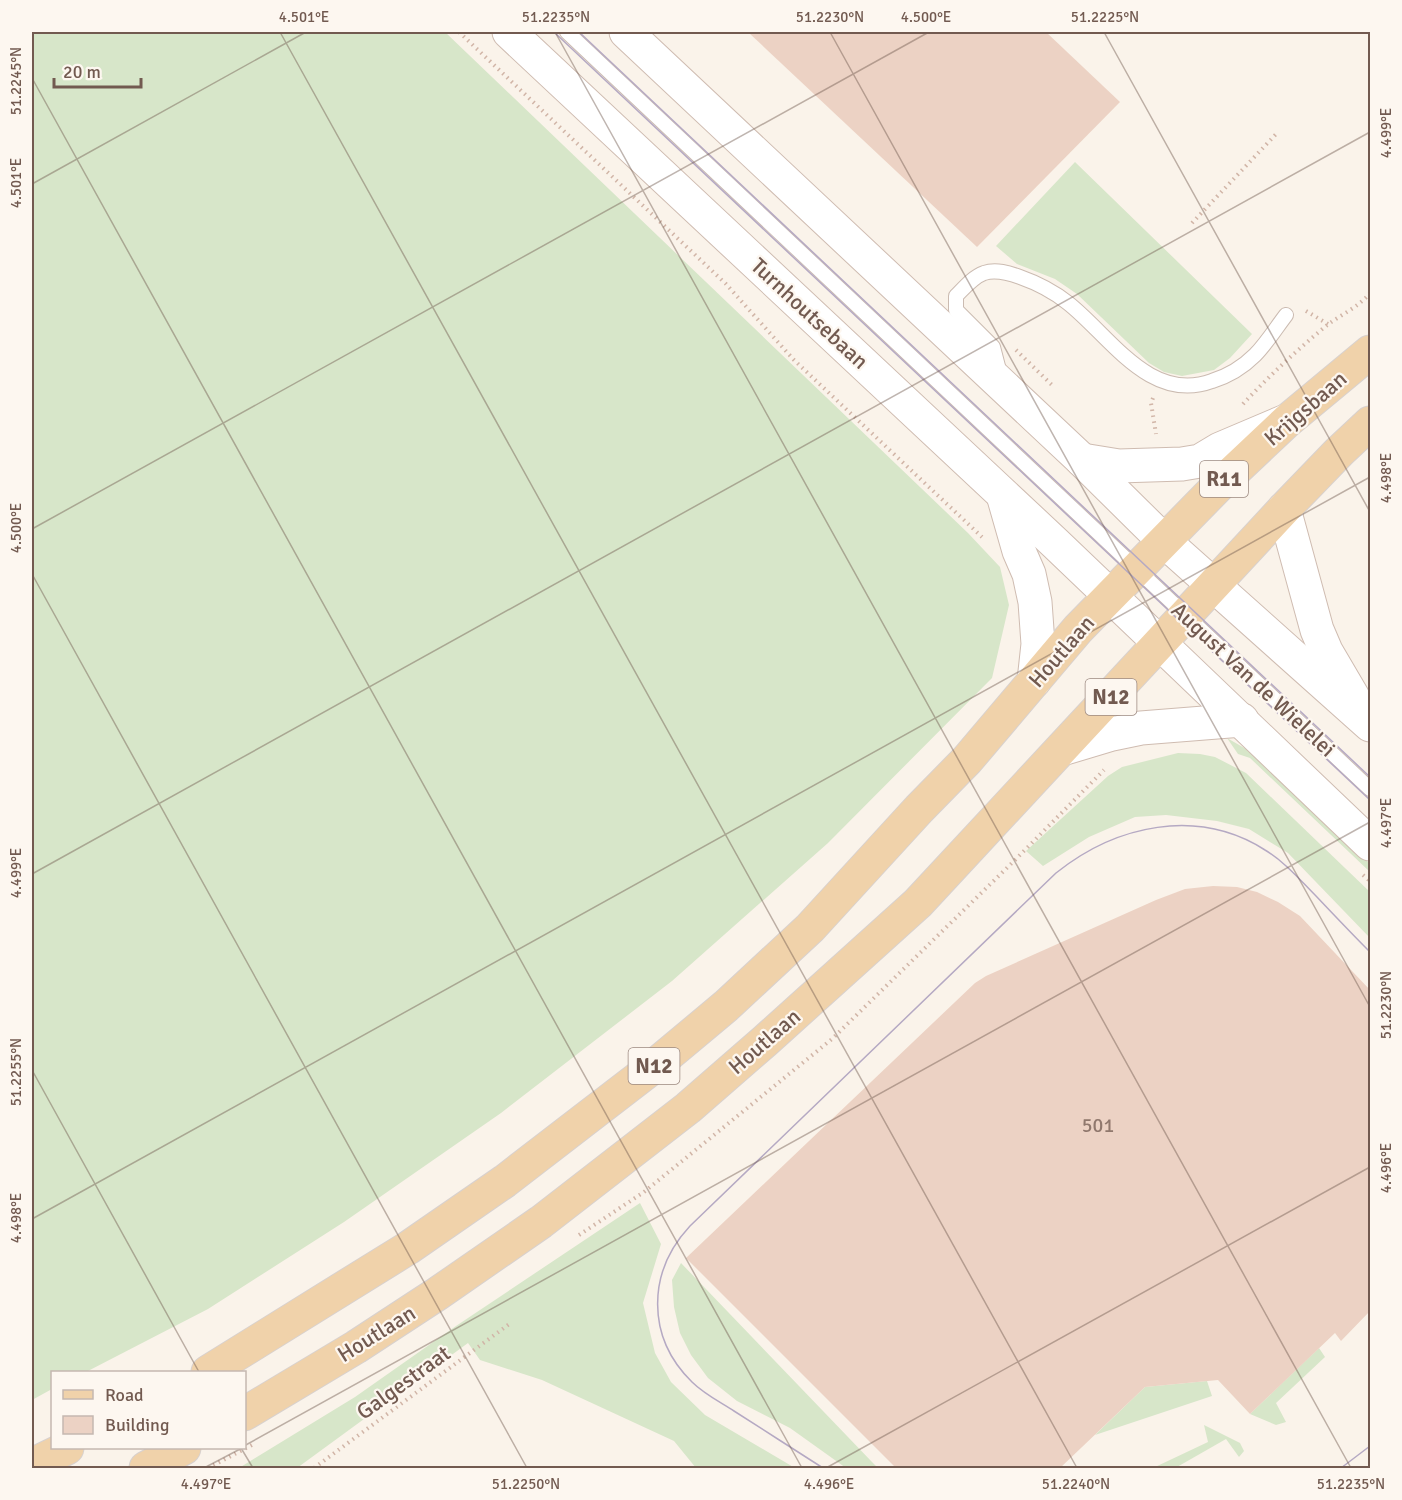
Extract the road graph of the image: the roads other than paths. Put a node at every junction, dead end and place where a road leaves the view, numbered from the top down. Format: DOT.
graph roads {
  1 [pos="509,32"];
  2 [pos="567,32"];
  3 [pos="626,32"];
  4 [pos="1286,315"];
  5 [pos="1371,352"];
  6 [pos="1003,386"];
  7 [pos="1287,421"];
  8 [pos="1371,423"];
  9 [pos="1082,460"];
  10 [pos="1003,495"];
  11 [pos="1284,509"];
  12 [pos="1164,540"];
  13 [pos="1137,568"];
  14 [pos="1214,586"];
  15 [pos="1110,597"];
  16 [pos="1187,615"];
  17 [pos="1160,644"];
  18 [pos="1034,681"];
  19 [pos="1242,720"];
  20 [pos="1371,723"];
  21 [pos="1062,749"];
  22 [pos="1371,789"];
  23 [pos="1371,844"];
  24 [pos="210,1371"];
  25 [pos="246,1413"];
  26 [pos="65,1449"];
  27 [pos="182,1449"];
  28 [pos="32,1465"];
  29 [pos="146,1468"];
  1 -- 10 [label="main road, Turnhoutsebaan"];
  2 -- 13 [label="lane, Turnhoutsebaan"];
  3 -- 6 [label="main road"];
  4 -- 6 [label="lane"];
  5 -- 7 [label="main road, Krijgsbaan / R11"];
  6 -- 9 [label="main road"];
  7 -- 9 [label="main road"];
  7 -- 12 [label="main road, Krijgsbaan / R11"];
  8 -- 11 [label="main road"];
  9 -- 12 [label="main road"];
  10 -- 15 [label="main road, Turnhoutsebaan"];
  10 -- 18 [label="main road"];
  11 -- 14 [label="main road"];
  11 -- 20 [label="main road"];
  12 -- 13 [label="main road, Houtlaan / N12"];
  12 -- 14 [label="main road"];
  13 -- 15 [label="main road, Houtlaan / N12"];
  13 -- 16 [label="lane, August Van de Wielelei"];
  14 -- 16 [label="main road, Houtlaan / N12"];
  14 -- 20 [label="main road"];
  15 -- 17 [label="main road, Turnhoutsebaan"];
  15 -- 18 [label="main road, Houtlaan / N12"];
  16 -- 17 [label="main road, Houtlaan / N12"];
  16 -- 22 [label="lane, August Van de Wielelei"];
  17 -- 19 [label="main road, August Van de Wielelei"];
  17 -- 21 [label="main road, Houtlaan / N12"];
  18 -- 24 [label="main road, Houtlaan / N12"];
  19 -- 21 [label="main road, N12"];
  19 -- 23 [label="main road, August Van de Wielelei"];
  21 -- 25 [label="main road, Houtlaan / N12"];
  26 -- 28 [label="main road"];
  27 -- 29 [label="main road"];
}
